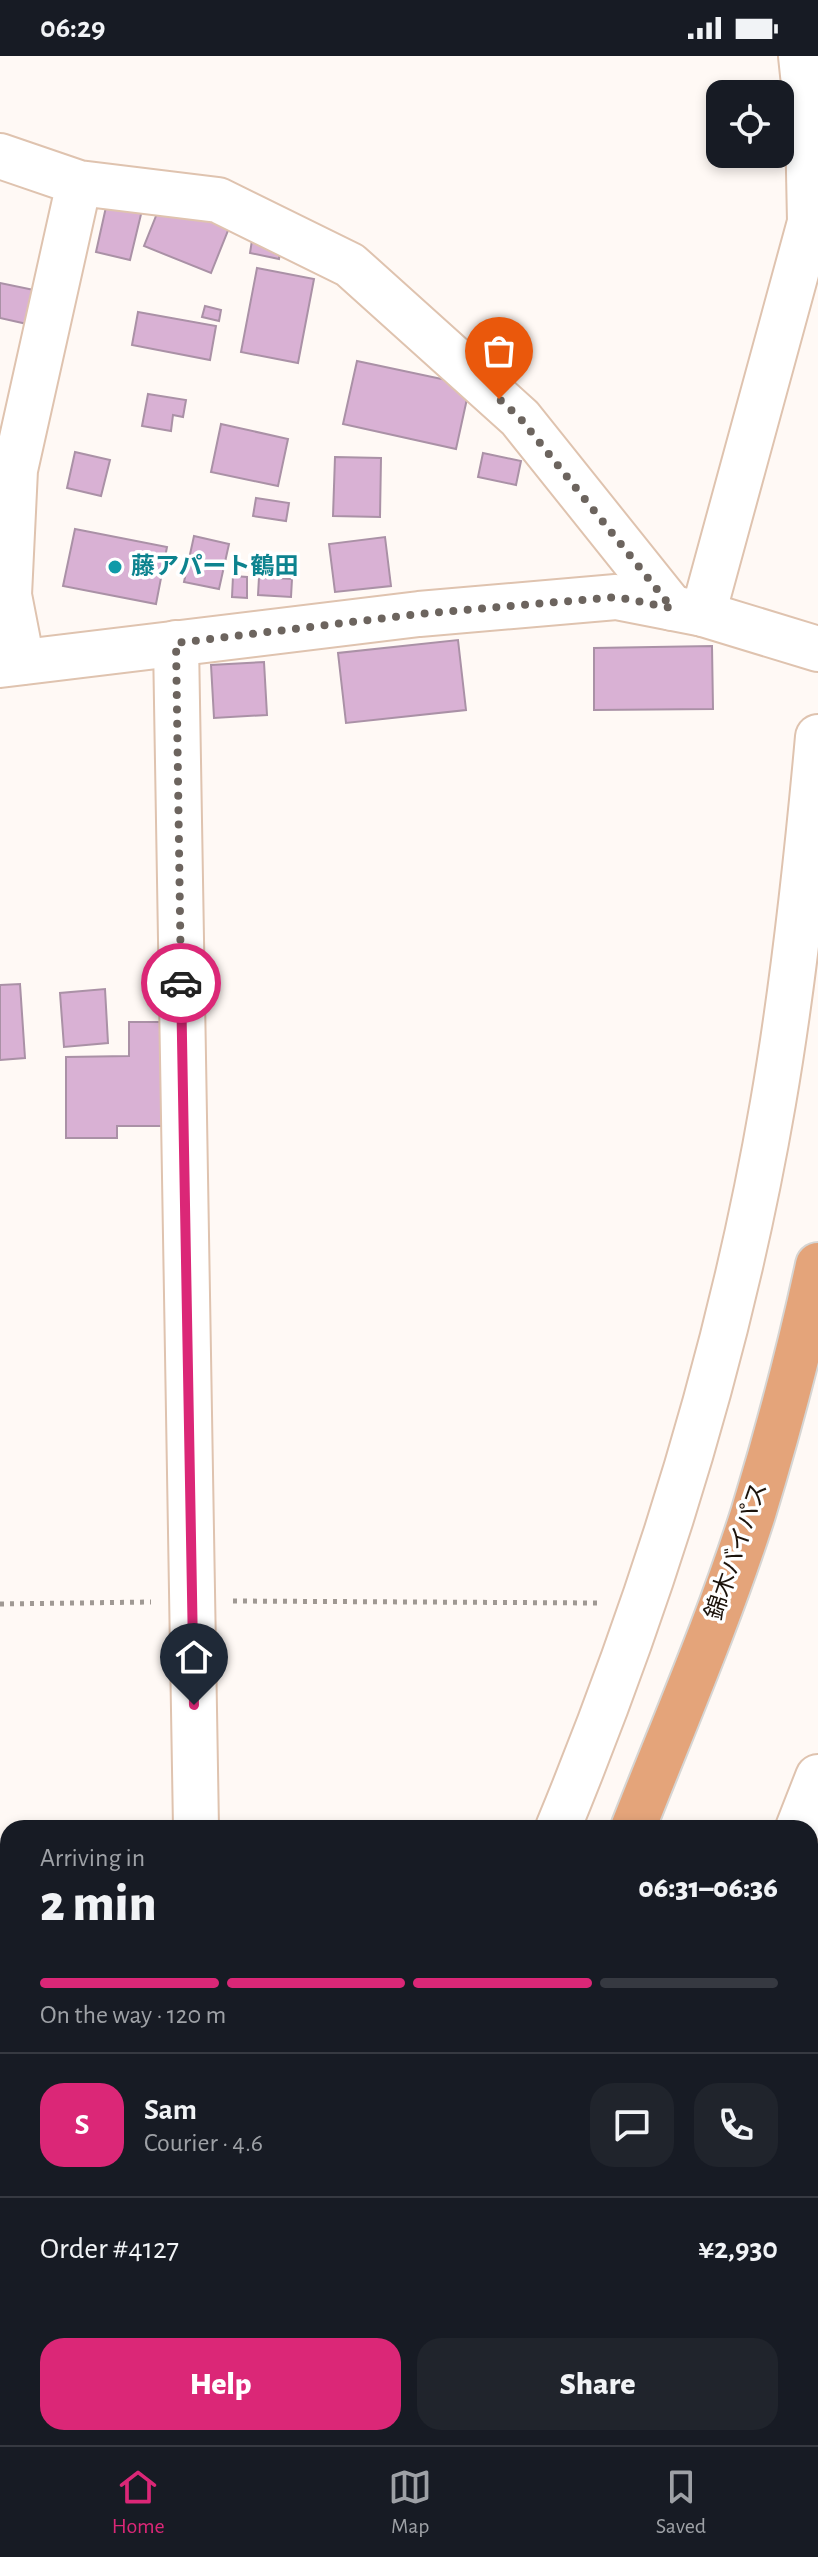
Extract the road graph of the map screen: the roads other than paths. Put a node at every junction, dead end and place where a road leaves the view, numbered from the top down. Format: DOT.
graph roads {
  1 [pos="801,56"];
  2 [pos="0,156"];
  3 [pos="79,183"];
  4 [pos="687,611"];
  5 [pos="176,643"];
  6 [pos="818,649"];
  7 [pos="11,664"];
  8 [pos="818,737"];
  9 [pos="818,1265"];
  10 [pos="818,1777"];
  11 [pos="196,1820"];
  12 [pos="561,1820"];
  13 [pos="636,1820"];
  14 [pos="801,1820"];
  1 -- 4 [label="street"];
  2 -- 3 [label="street"];
  3 -- 4 [label="street"];
  3 -- 7 [label="street"];
  4 -- 5 [label="street"];
  4 -- 6 [label="street"];
  5 -- 7 [label="street"];
  5 -- 11 [label="street"];
  8 -- 12 [label="street"];
  9 -- 13 [label="highway, 錦木バイパス"];
  10 -- 14 [label="street"];
}
